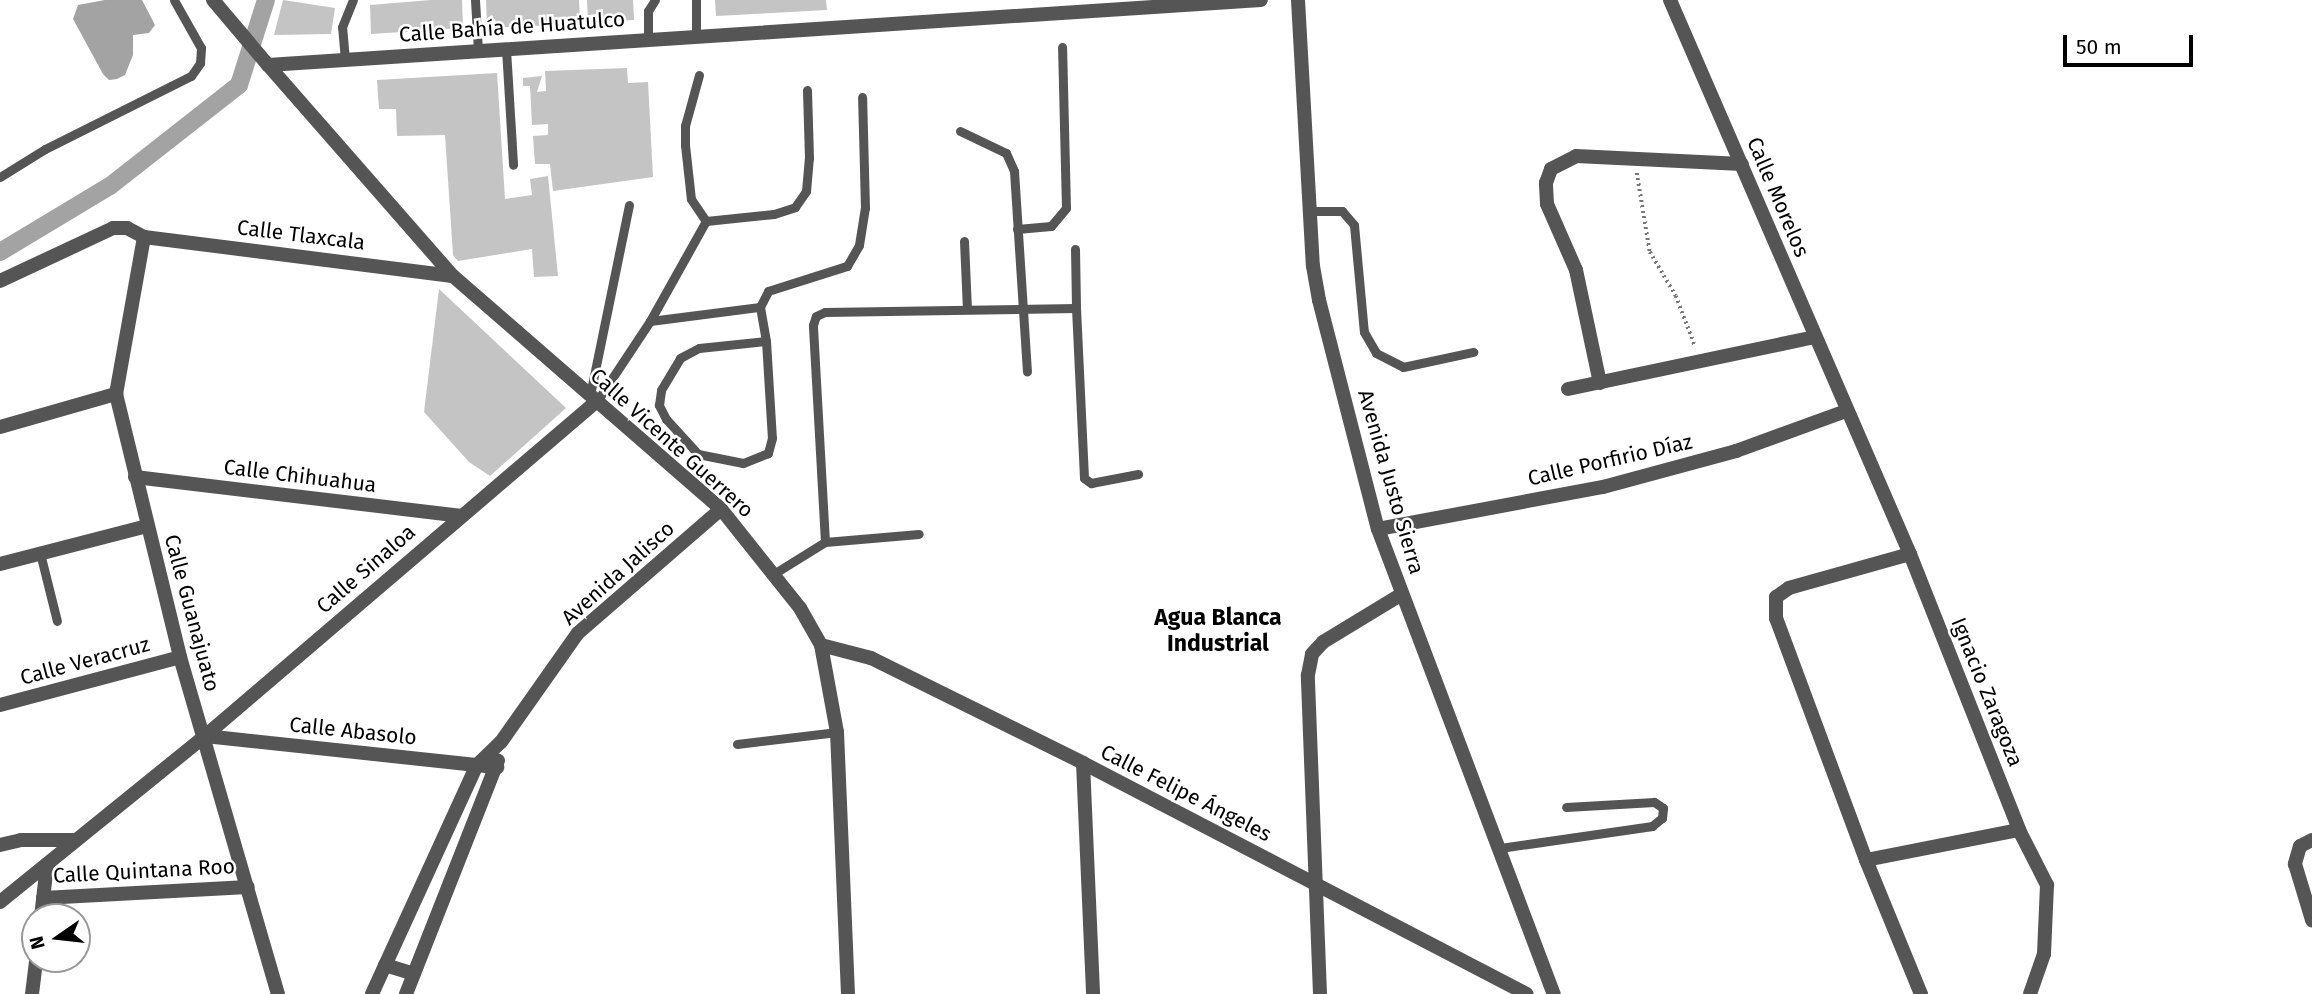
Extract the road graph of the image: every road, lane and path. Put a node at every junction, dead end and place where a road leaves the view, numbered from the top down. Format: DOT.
graph roads {
  1 [pos="174,0"];
  2 [pos="214,0"];
  3 [pos="354,0"];
  4 [pos="475,0"];
  5 [pos="655,0"];
  6 [pos="696,0"];
  7 [pos="1261,0"];
  8 [pos="1298,0"];
  9 [pos="1670,0"];
  10 [pos="1130,3"];
  11 [pos="696,36"];
  12 [pos="649,39"];
  13 [pos="1062,47"];
  14 [pos="506,49"];
  15 [pos="478,50"];
  16 [pos="345,60"];
  17 [pos="265,62"];
  18 [pos="699,75"];
  19 [pos="807,90"];
  20 [pos="862,97"];
  21 [pos="960,131"];
  22 [pos="1634,158"];
  23 [pos="1742,164"];
  24 [pos="513,165"];
  25 [pos="0,177"];
  26 [pos="629,205"];
  27 [pos="1312,211"];
  28 [pos="706,221"];
  29 [pos="1017,229"];
  30 [pos="144,236"];
  31 [pos="964,241"];
  32 [pos="1074,248"];
  33 [pos="453,276"];
  34 [pos="0,281"];
  35 [pos="760,307"];
  36 [pos="1022,308"];
  37 [pos="1076,308"];
  38 [pos="967,309"];
  39 [pos="650,321"];
  40 [pos="1814,337"];
  41 [pos="766,341"];
  42 [pos="1473,352"];
  43 [pos="1700,361"];
  44 [pos="1027,372"];
  45 [pos="1600,383"];
  46 [pos="1568,389"];
  47 [pos="116,394"];
  48 [pos="593,398"];
  49 [pos="1846,411"];
  50 [pos="0,427"];
  51 [pos="1138,474"];
  52 [pos="135,477"];
  53 [pos="720,509"];
  54 [pos="460,516"];
  55 [pos="148,526"];
  56 [pos="1378,529"];
  57 [pos="919,534"];
  58 [pos="825,542"];
  59 [pos="40,553"];
  60 [pos="1910,554"];
  61 [pos="0,564"];
  62 [pos="775,573"];
  63 [pos="1402,594"];
  64 [pos="57,621"];
  65 [pos="821,645"];
  66 [pos="180,657"];
  67 [pos="0,705"];
  68 [pos="837,732"];
  69 [pos="205,736"];
  70 [pos="501,742"];
  71 [pos="737,744"];
  72 [pos="1083,763"];
  73 [pos="477,765"];
  74 [pos="497,767"];
  75 [pos="1566,807"];
  76 [pos="2019,830"];
  77 [pos="75,840"];
  78 [pos="2306,843"];
  79 [pos="0,845"];
  80 [pos="1500,848"];
  81 [pos="1866,860"];
  82 [pos="47,864"];
  83 [pos="1318,884"];
  84 [pos="248,887"];
  85 [pos="43,898"];
  86 [pos="0,902"];
  87 [pos="42,903"];
  88 [pos="2312,920"];
  89 [pos="385,965"];
  90 [pos="34,973"];
  91 [pos="414,974"];
  92 [pos="32,994"];
  93 [pos="278,994"];
  94 [pos="372,994"];
  95 [pos="406,994"];
  96 [pos="848,994"];
  97 [pos="1093,994"];
  98 [pos="1320,994"];
  99 [pos="1526,994"];
  100 [pos="1554,994"];
  101 [pos="1921,994"];
  102 [pos="2031,994"];
  1 -- 25 [label="lane"];
  2 -- 17 [label="street, Calle Vicente Guerrero"];
  3 -- 16 [label="lane"];
  4 -- 15 [label="lane"];
  5 -- 12 [label="lane"];
  6 -- 11 [label="lane"];
  7 -- 10 [label="street, Calle Bahía de Huatulco"];
  8 -- 27 [label="street, Avenida Justo Sierra"];
  9 -- 23 [label="street, Calle Morelos"];
  10 -- 11 [label="street, Calle Bahía de Huatulco"];
  11 -- 12 [label="street, Calle Bahía de Huatulco"];
  12 -- 14 [label="street, Calle Bahía de Huatulco"];
  13 -- 29 [label="lane"];
  14 -- 15 [label="street, Calle Bahía de Huatulco"];
  14 -- 24 [label="lane"];
  15 -- 16 [label="street, Calle Bahía de Huatulco"];
  16 -- 17 [label="street, Calle Bahía de Huatulco"];
  17 -- 33 [label="street, Calle Vicente Guerrero"];
  18 -- 28 [label="lane"];
  19 -- 28 [label="lane"];
  20 -- 35 [label="lane"];
  21 -- 29 [label="lane"];
  22 -- 23 [label="street"];
  22 -- 43 [label="path"];
  22 -- 45 [label="street"];
  23 -- 40 [label="street, Calle Morelos"];
  26 -- 48 [label="lane"];
  27 -- 42 [label="lane"];
  27 -- 56 [label="street, Avenida Justo Sierra"];
  28 -- 39 [label="lane, Calle Sinaloa"];
  29 -- 36 [label="lane"];
  30 -- 33 [label="street, Calle Tlaxcala"];
  30 -- 34 [label="street, Calle Tlaxcala"];
  30 -- 47 [label="street, Calle Guanajuato"];
  31 -- 38 [label="lane"];
  32 -- 37 [label="lane"];
  33 -- 48 [label="street, Calle Vicente Guerrero"];
  35 -- 39 [label="lane"];
  35 -- 41 [label="lane"];
  36 -- 37 [label="lane"];
  36 -- 38 [label="lane"];
  36 -- 44 [label="lane"];
  37 -- 51 [label="lane"];
  38 -- 58 [label="lane"];
  39 -- 48 [label="lane, Calle Sinaloa"];
  40 -- 43 [label="street"];
  40 -- 49 [label="street, Calle Morelos"];
  41 -- 41 [label="lane"];
  43 -- 45 [label="street"];
  45 -- 46 [label="street"];
  47 -- 50 [label="street"];
  47 -- 52 [label="street, Calle Guanajuato"];
  48 -- 53 [label="street, Calle Vicente Guerrero"];
  48 -- 54 [label="street, Calle Sinaloa"];
  49 -- 56 [label="street, Calle Porfirio Díaz"];
  49 -- 60 [label="street, Ignacio Zaragoza"];
  52 -- 54 [label="street, Calle Chihuahua"];
  52 -- 55 [label="street, Calle Guanajuato"];
  53 -- 62 [label="street, Calle Vicente Guerrero"];
  53 -- 70 [label="street, Avenida Jalisco"];
  54 -- 69 [label="street, Calle Sinaloa"];
  55 -- 59 [label="street"];
  55 -- 66 [label="street, Calle Guanajuato"];
  56 -- 63 [label="street, Avenida Justo Sierra"];
  57 -- 58 [label="lane"];
  58 -- 62 [label="lane"];
  59 -- 61 [label="street"];
  59 -- 64 [label="lane"];
  60 -- 76 [label="street, Ignacio Zaragoza"];
  60 -- 81 [label="street"];
  62 -- 65 [label="street, Calle Vicente Guerrero"];
  63 -- 80 [label="street, Avenida Justo Sierra"];
  63 -- 83 [label="street"];
  65 -- 68 [label="street, Calle Vicente Guerrero"];
  65 -- 72 [label="street, Calle Felipe Ángeles"];
  66 -- 67 [label="street, Calle Veracruz"];
  66 -- 69 [label="street, Calle Guanajuato"];
  68 -- 71 [label="lane"];
  68 -- 96 [label="street, Calle Vicente Guerrero"];
  69 -- 73 [label="street, Calle Abasolo"];
  69 -- 77 [label="street, Calle Sinaloa"];
  69 -- 84 [label="street, Calle Guanajuato"];
  70 -- 73 [label="street, Avenida Jalisco"];
  70 -- 74 [label="street, Avenida Jalisco"];
  72 -- 83 [label="street, Calle Felipe Ángeles"];
  72 -- 97 [label="street"];
  73 -- 74 [label="street, Calle Abasolo"];
  73 -- 89 [label="street, Avenida Jalisco"];
  74 -- 91 [label="street, Avenida Jalisco"];
  75 -- 80 [label="lane"];
  76 -- 81 [label="street"];
  76 -- 102 [label="street, Ignacio Zaragoza"];
  77 -- 79 [label="street, Calle Quintana Roo"];
  77 -- 82 [label="street, Calle Sinaloa"];
  78 -- 88 [label="street"];
  80 -- 100 [label="street, Avenida Justo Sierra"];
  81 -- 101 [label="street"];
  82 -- 85 [label="street"];
  82 -- 86 [label="street, Calle Sinaloa"];
  83 -- 98 [label="street"];
  83 -- 99 [label="street, Calle Felipe Ángeles"];
  84 -- 85 [label="street, Calle Quintana Roo"];
  84 -- 93 [label="street, Calle Guanajuato"];
  85 -- 87 [label="street"];
  89 -- 91 [label="street"];
  89 -- 94 [label="street, Avenida Jalisco"];
  90 -- 92 [label="street"];
  91 -- 95 [label="street, Avenida Jalisco"];
}
